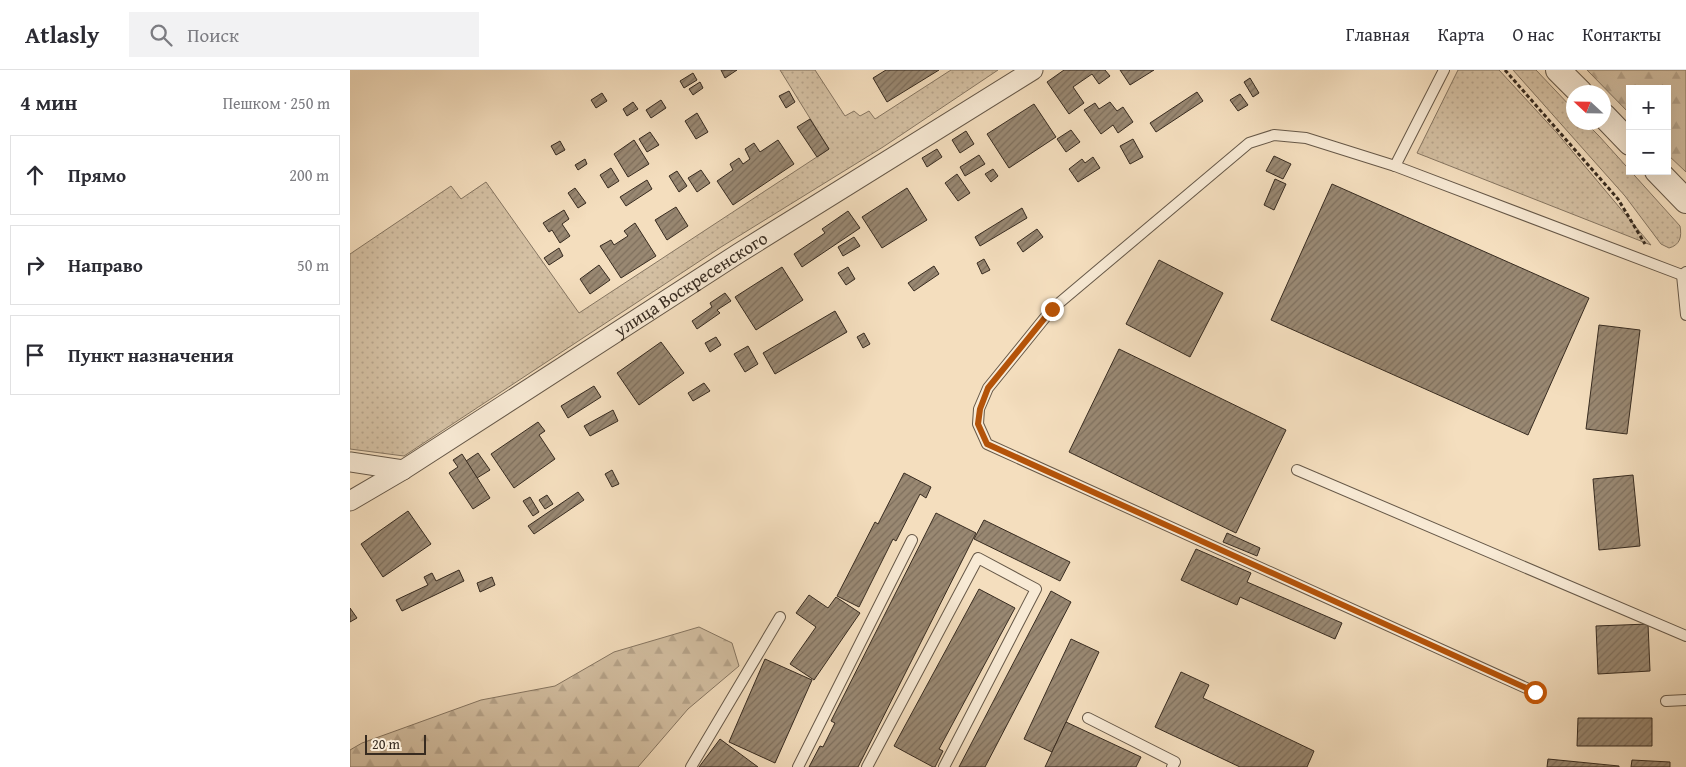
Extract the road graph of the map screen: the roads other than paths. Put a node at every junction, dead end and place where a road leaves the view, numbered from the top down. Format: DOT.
graph roads {
  1 [pos="1033,70"];
  2 [pos="1444,70"];
  3 [pos="1558,70"];
  4 [pos="1573,85"];
  5 [pos="1611,123"];
  6 [pos="1626,139"];
  7 [pos="1395,166"];
  8 [pos="1661,175"];
  9 [pos="1685,201"];
  10 [pos="1684,273"];
  11 [pos="1686,315"];
  12 [pos="350,462"];
  13 [pos="403,470"];
  14 [pos="1297,470"];
  15 [pos="350,501"];
  16 [pos="912,540"];
  17 [pos="780,617"];
  18 [pos="1686,636"];
  19 [pos="1535,692"];
  20 [pos="1686,700"];
  21 [pos="1666,701"];
  22 [pos="1088,718"];
  23 [pos="690,767"];
  24 [pos="798,767"];
  25 [pos="867,767"];
  26 [pos="944,767"];
  27 [pos="1172,767"];
  1 -- 13 [label="street, улица Воскресенского"];
  2 -- 7 [label="lane"];
  3 -- 4 [label="street"];
  5 -- 6 [label="street"];
  7 -- 10 [label="lane"];
  7 -- 19 [label="lane"];
  8 -- 9 [label="street"];
  10 -- 11 [label="lane"];
  12 -- 13 [label="street"];
  13 -- 15 [label="street, улица Воскресенского"];
  14 -- 18 [label="lane"];
  16 -- 24 [label="lane"];
  17 -- 23 [label="lane"];
  20 -- 21 [label="lane"];
  22 -- 27 [label="lane"];
  25 -- 26 [label="lane"];
}
